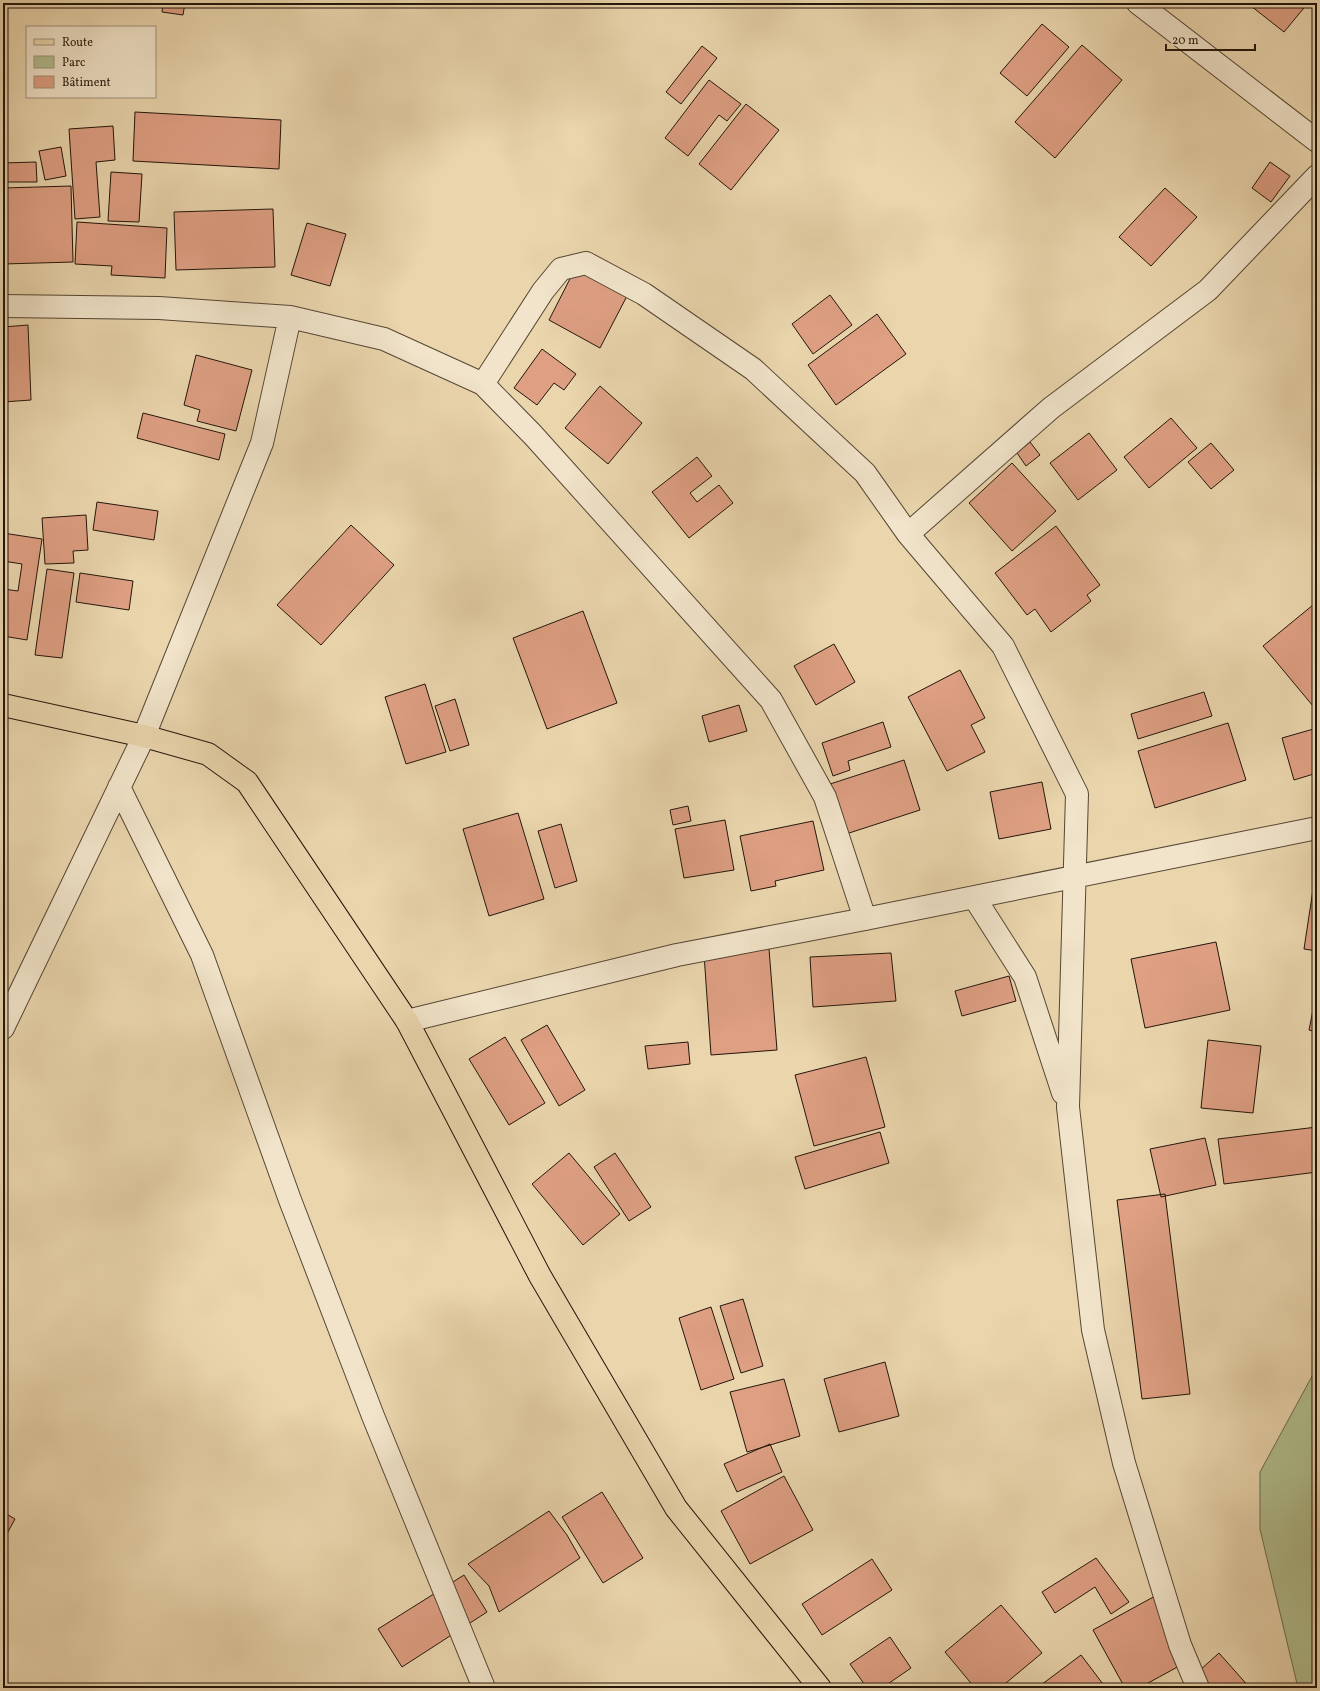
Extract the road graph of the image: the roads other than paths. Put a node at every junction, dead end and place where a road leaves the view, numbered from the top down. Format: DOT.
graph roads {
  1 [pos="1138,3"];
  2 [pos="1317,141"];
  3 [pos="1317,176"];
  4 [pos="3,306"];
  5 [pos="290,317"];
  6 [pos="483,384"];
  7 [pos="908,534"];
  8 [pos="3,705"];
  9 [pos="144,736"];
  10 [pos="120,787"];
  11 [pos="1317,828"];
  12 [pos="1075,877"];
  13 [pos="974,897"];
  14 [pos="865,919"];
  15 [pos="407,1021"];
  16 [pos="3,1028"];
  17 [pos="1068,1107"];
  18 [pos="484,1688"];
  19 [pos="820,1688"];
  20 [pos="1198,1688"];
  1 -- 2 [label="street"];
  3 -- 7 [label="street"];
  4 -- 5 [label="street"];
  5 -- 6 [label="street"];
  5 -- 9 [label="street"];
  6 -- 7 [label="street"];
  6 -- 14 [label="street"];
  7 -- 12 [label="street"];
  8 -- 9 [label="main road"];
  9 -- 10 [label="street"];
  9 -- 15 [label="main road"];
  10 -- 16 [label="street"];
  10 -- 18 [label="street"];
  11 -- 12 [label="street"];
  12 -- 13 [label="street"];
  12 -- 17 [label="street"];
  13 -- 14 [label="street"];
  13 -- 17 [label="street"];
  14 -- 15 [label="street"];
  15 -- 19 [label="main road"];
  17 -- 20 [label="street"];
}
